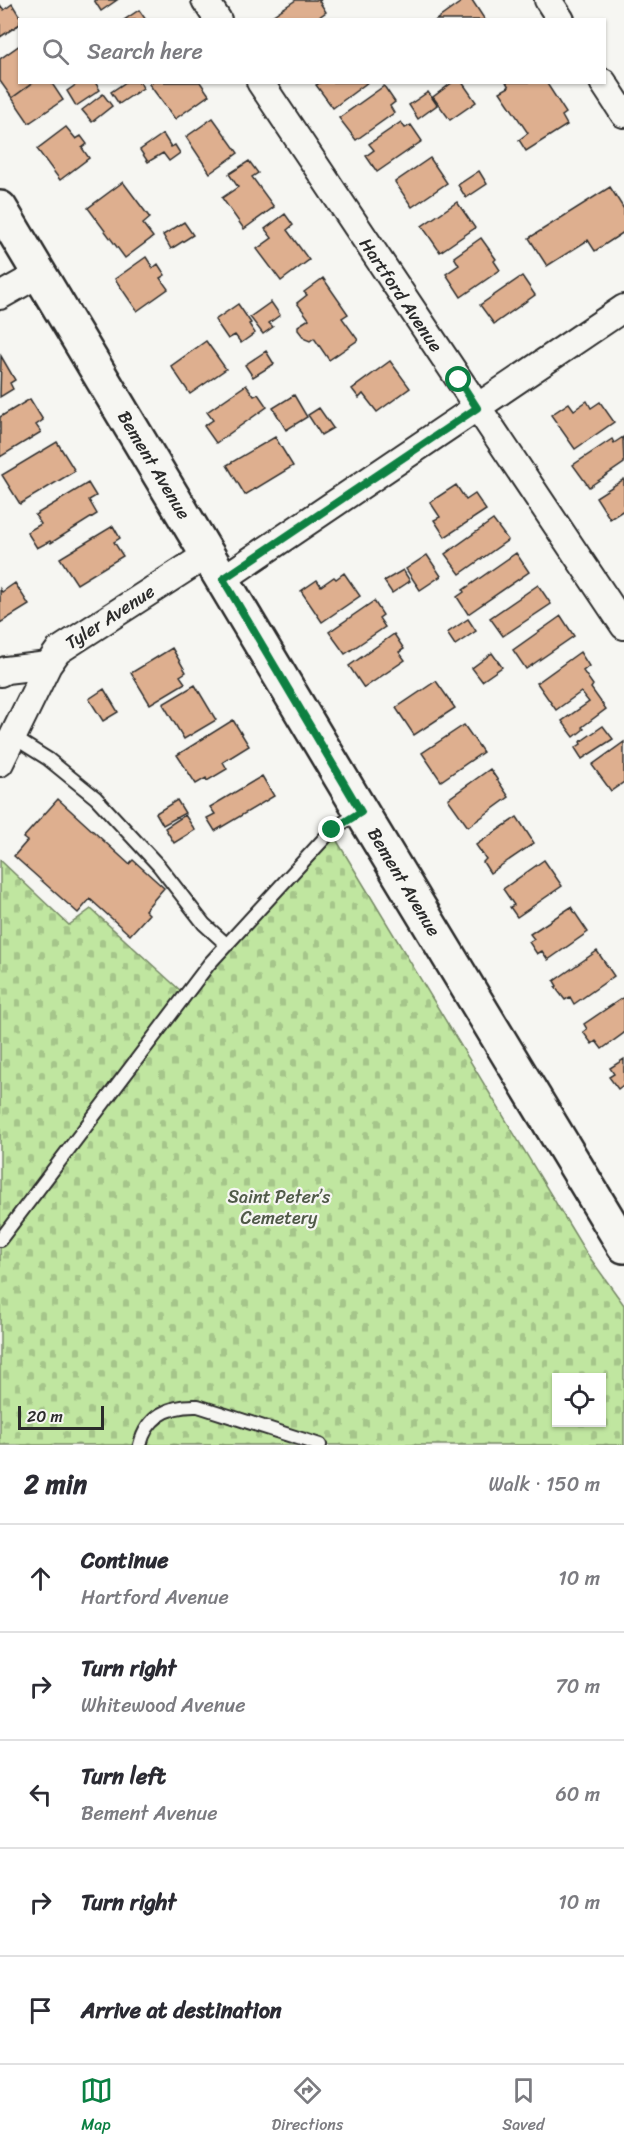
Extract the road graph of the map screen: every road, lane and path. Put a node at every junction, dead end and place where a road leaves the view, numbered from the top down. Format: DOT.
graph roads {
  1 [pos="205,0"];
  2 [pos="548,0"];
  3 [pos="217,18"];
  4 [pos="560,18"];
  5 [pos="261,84"];
  6 [pos="604,84"];
  7 [pos="624,114"];
  8 [pos="0,208"];
  9 [pos="39,274"];
  10 [pos="0,296"];
  11 [pos="624,308"];
  12 [pos="477,408"];
  13 [pos="215,567"];
  14 [pos="624,626"];
  15 [pos="48,665"];
  16 [pos="0,673"];
  17 [pos="13,737"];
  18 [pos="0,763"];
  19 [pos="361,812"];
  20 [pos="227,945"];
  21 [pos="0,1240"];
  22 [pos="624,1246"];
  23 [pos="140,1445"];
  24 [pos="320,1445"];
  1 -- 3 [label="street"];
  2 -- 4 [label="street"];
  5 -- 12 [label="street, Hartford Avenue"];
  6 -- 7 [label="street"];
  8 -- 9 [label="street, Bement Avenue"];
  9 -- 10 [label="street"];
  9 -- 13 [label="street, Bement Avenue"];
  11 -- 12 [label="street, Tyler Avenue"];
  12 -- 13 [label="street, Tyler Avenue"];
  12 -- 14 [label="street, Hartford Avenue"];
  13 -- 15 [label="street, Tyler Avenue"];
  13 -- 19 [label="street, Bement Avenue"];
  15 -- 16 [label="street"];
  15 -- 17 [label="street, Tyler Avenue"];
  17 -- 18 [label="street, Tyler Avenue"];
  17 -- 20 [label="lane"];
  19 -- 20 [label="lane"];
  19 -- 22 [label="street, Bement Avenue"];
  20 -- 21 [label="lane"];
  23 -- 24 [label="lane"];
}
